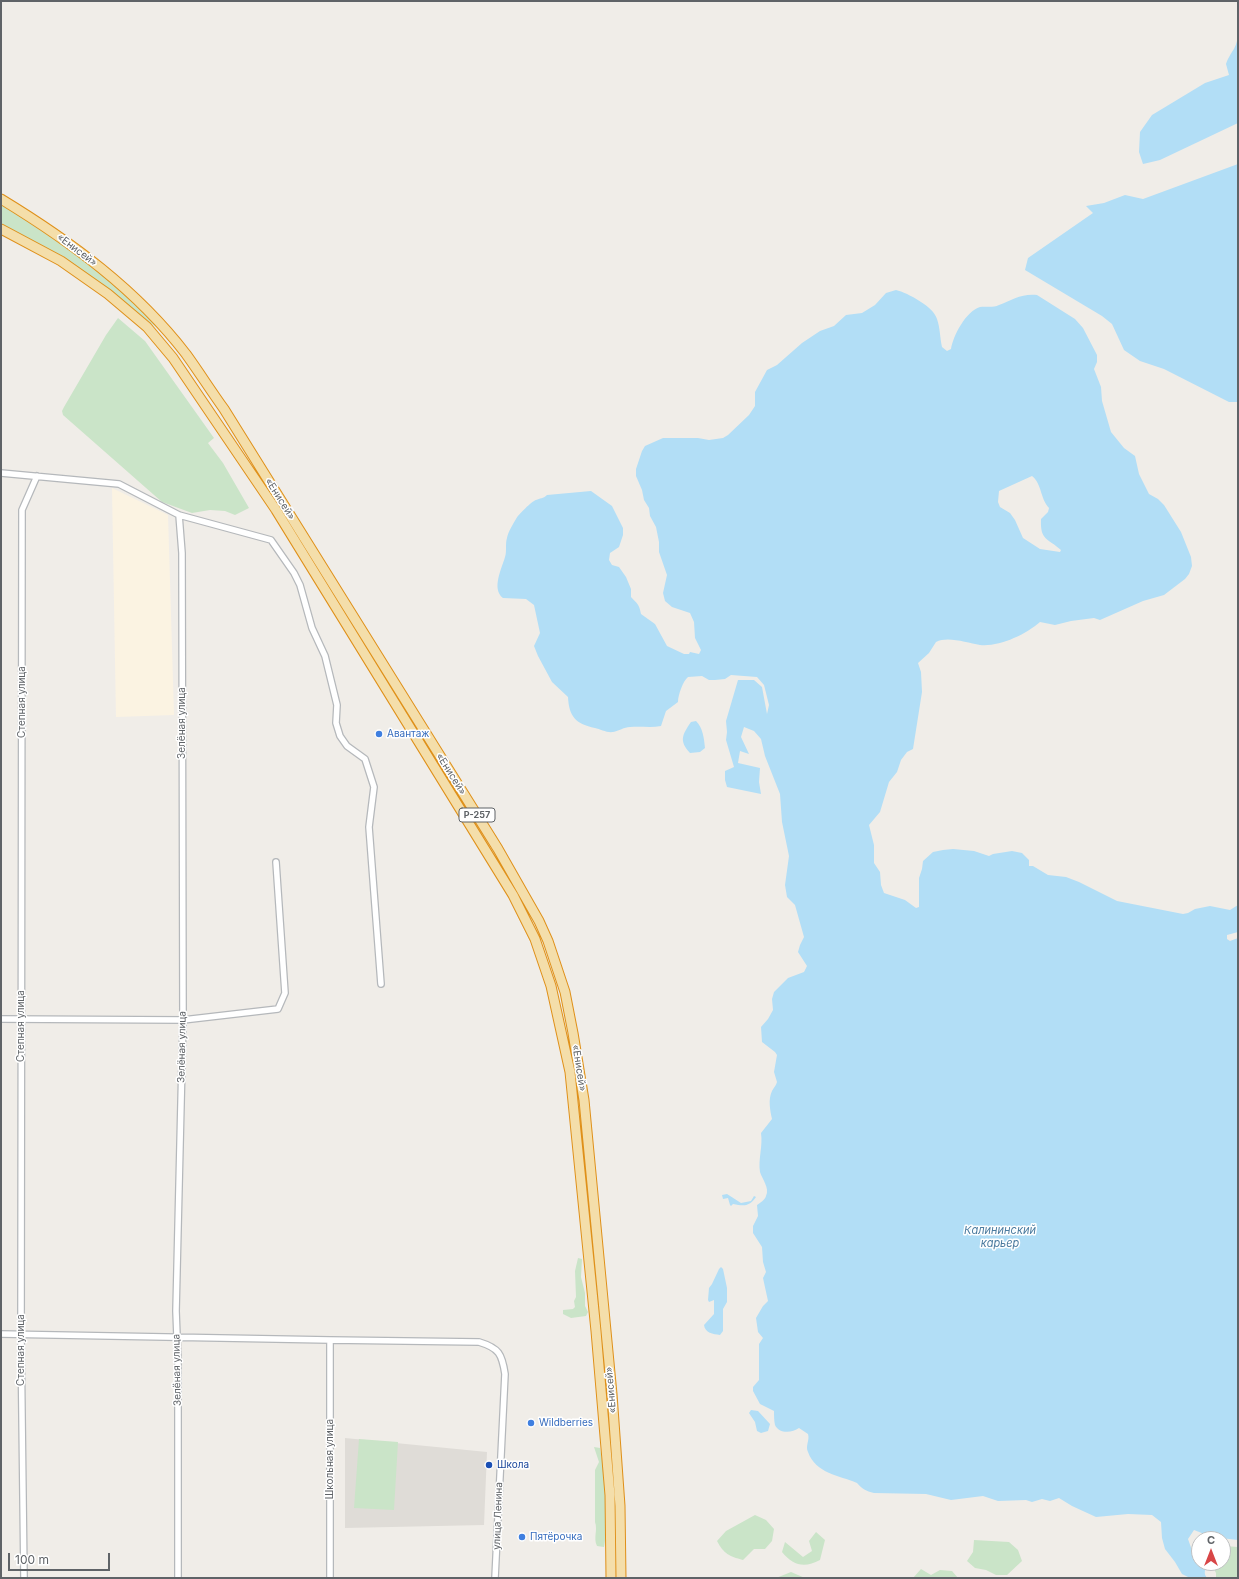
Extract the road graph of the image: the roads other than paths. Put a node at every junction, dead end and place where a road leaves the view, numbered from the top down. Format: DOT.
graph roads {
  1 [pos="1,199"];
  2 [pos="1,229"];
  3 [pos="1,473"];
  4 [pos="37,476"];
  5 [pos="179,515"];
  6 [pos="276,862"];
  7 [pos="381,984"];
  8 [pos="20,1018"];
  9 [pos="1,1019"];
  10 [pos="183,1020"];
  11 [pos="1,1334"];
  12 [pos="21,1335"];
  13 [pos="177,1338"];
  14 [pos="330,1340"];
  15 [pos="24,1578"];
  16 [pos="178,1578"];
  17 [pos="330,1578"];
  18 [pos="495,1578"];
  19 [pos="611,1578"];
  20 [pos="621,1578"];
  1 -- 20 [label="highway, «Енисей» / Р-257"];
  2 -- 19 [label="highway, «Енисей» / Р-257"];
  3 -- 4 [label="street"];
  4 -- 5 [label="street"];
  4 -- 8 [label="street, Степная улица"];
  5 -- 7 [label="street"];
  5 -- 10 [label="street, Зелёная улица"];
  6 -- 10 [label="street"];
  8 -- 9 [label="street"];
  8 -- 10 [label="street"];
  8 -- 12 [label="street, Степная улица"];
  10 -- 13 [label="street, Зелёная улица"];
  11 -- 12 [label="street"];
  12 -- 13 [label="street"];
  12 -- 15 [label="street, Степная улица"];
  13 -- 14 [label="street"];
  13 -- 16 [label="street, Зелёная улица"];
  14 -- 17 [label="street, Школьная улица"];
  14 -- 18 [label="street, улица Ленина"];
}
